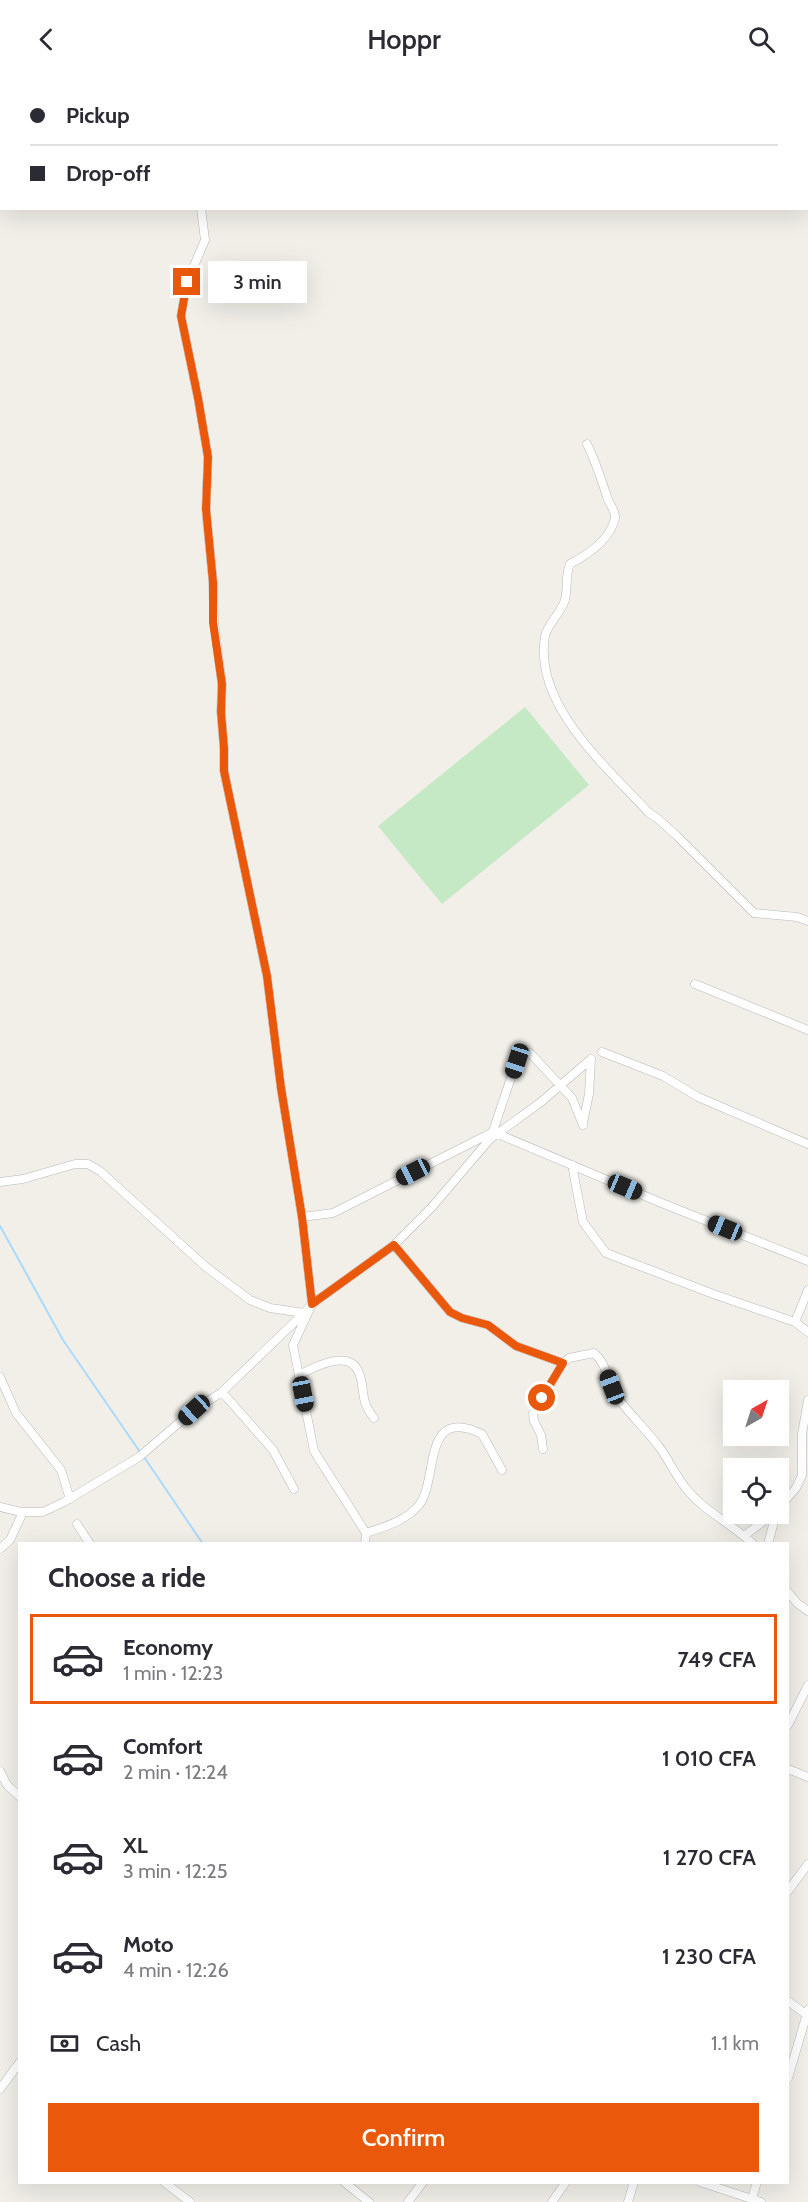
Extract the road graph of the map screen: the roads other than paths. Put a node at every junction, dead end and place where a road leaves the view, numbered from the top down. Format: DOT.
graph roads {
  1 [pos="201,210"];
  2 [pos="587,444"];
  3 [pos="808,921"];
  4 [pos="695,984"];
  5 [pos="808,1030"];
  6 [pos="602,1052"];
  7 [pos="560,1085"];
  8 [pos="494,1135"];
  9 [pos="808,1144"];
  10 [pos="572,1165"];
  11 [pos="0,1182"];
  12 [pos="302,1217"];
  13 [pos="394,1245"];
  14 [pos="808,1261"];
  15 [pos="808,1290"];
  16 [pos="312,1304"];
  17 [pos="304,1313"];
  18 [pos="795,1322"];
  19 [pos="808,1332"];
  20 [pos="563,1363"];
  21 [pos="299,1375"];
  22 [pos="0,1377"];
  23 [pos="222,1392"];
  24 [pos="808,1400"];
  25 [pos="374,1418"];
  26 [pos="543,1449"];
  27 [pos="502,1470"];
  28 [pos="294,1489"];
  29 [pos="789,1496"];
  30 [pos="70,1499"];
  31 [pos="0,1507"];
  32 [pos="23,1512"];
  33 [pos="77,1524"];
  34 [pos="761,1524"];
  35 [pos="773,1524"];
  36 [pos="366,1533"];
  37 [pos="744,1536"];
  38 [pos="89,1542"];
  39 [pos="365,1542"];
  40 [pos="751,1542"];
  41 [pos="768,1542"];
  42 [pos="0,1549"];
  43 [pos="789,1593"];
  44 [pos="808,1611"];
  45 [pos="808,1686"];
  46 [pos="789,1723"];
  47 [pos="789,1769"];
  48 [pos="0,1771"];
  49 [pos="808,1777"];
  50 [pos="18,1795"];
  51 [pos="808,1864"];
  52 [pos="789,1890"];
  53 [pos="789,2002"];
  54 [pos="808,2014"];
  55 [pos="17,2072"];
  56 [pos="789,2075"];
  57 [pos="0,2089"];
  58 [pos="167,2184"];
  59 [pos="347,2184"];
  60 [pos="422,2184"];
  61 [pos="566,2184"];
  62 [pos="633,2184"];
  63 [pos="705,2184"];
  64 [pos="756,2184"];
  65 [pos="752,2201"];
  66 [pos="190,2202"];
  67 [pos="369,2202"];
  68 [pos="408,2202"];
  69 [pos="552,2202"];
  70 [pos="628,2202"];
  71 [pos="761,2202"];
  1 -- 12 [label="street"];
  2 -- 3 [label="street"];
  4 -- 5 [label="street"];
  6 -- 9 [label="street"];
  7 -- 7 [label="street"];
  7 -- 8 [label="street"];
  7 -- 8 [label="street"];
  8 -- 10 [label="street"];
  8 -- 12 [label="street"];
  8 -- 13 [label="street"];
  10 -- 14 [label="street"];
  10 -- 18 [label="street"];
  11 -- 17 [label="street"];
  12 -- 16 [label="street"];
  13 -- 16 [label="street"];
  13 -- 20 [label="street"];
  15 -- 18 [label="street"];
  16 -- 17 [label="street"];
  16 -- 21 [label="street"];
  17 -- 23 [label="street"];
  18 -- 19 [label="street"];
  20 -- 26 [label="street"];
  20 -- 37 [label="street"];
  21 -- 25 [label="street"];
  21 -- 36 [label="street"];
  22 -- 30 [label="street"];
  23 -- 28 [label="street"];
  23 -- 30 [label="street"];
  24 -- 29 [label="street"];
  27 -- 36 [label="street"];
  30 -- 32 [label="street"];
  31 -- 32 [label="street"];
  32 -- 42 [label="street"];
  33 -- 38 [label="street"];
  34 -- 37 [label="street"];
  35 -- 41 [label="street"];
  36 -- 39 [label="street"];
  37 -- 40 [label="street"];
  43 -- 44 [label="street"];
  45 -- 46 [label="street"];
  47 -- 49 [label="street"];
  48 -- 50 [label="street"];
  51 -- 52 [label="street"];
  53 -- 54 [label="street"];
  54 -- 56 [label="street"];
  55 -- 57 [label="street"];
  58 -- 66 [label="street"];
  59 -- 67 [label="street"];
  60 -- 68 [label="street"];
  61 -- 69 [label="street"];
  62 -- 70 [label="street"];
  63 -- 65 [label="street"];
  64 -- 65 [label="street"];
  65 -- 71 [label="street"];
}
